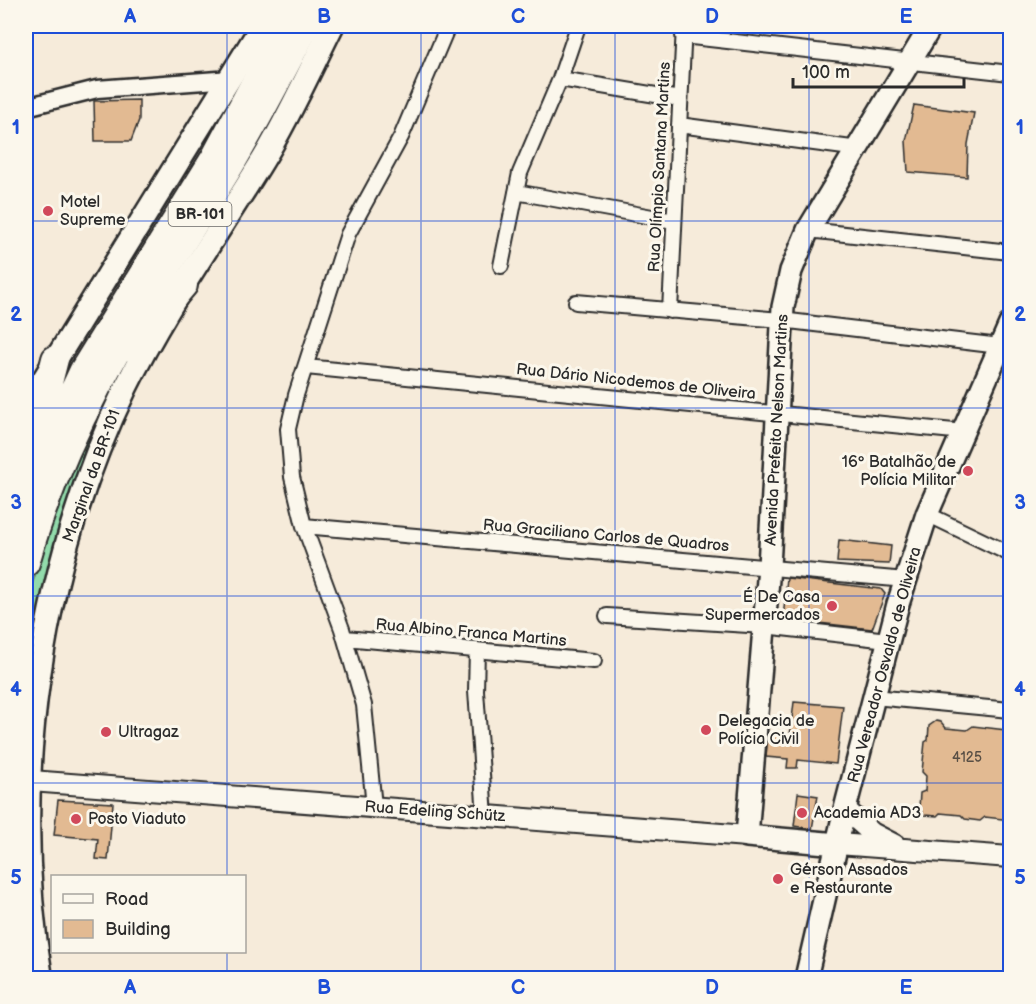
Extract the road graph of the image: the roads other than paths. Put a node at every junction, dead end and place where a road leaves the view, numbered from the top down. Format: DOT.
graph roads {
  1 [pos="262,26"];
  2 [pos="285,26"];
  3 [pos="306,26"];
  4 [pos="332,26"];
  5 [pos="448,26"];
  6 [pos="578,26"];
  7 [pos="931,26"];
  8 [pos="684,31"];
  9 [pos="910,62"];
  10 [pos="1011,73"];
  11 [pos="231,79"];
  12 [pos="560,79"];
  13 [pos="680,99"];
  14 [pos="26,107"];
  15 [pos="679,125"];
  16 [pos="859,149"];
  17 [pos="516,192"];
  18 [pos="674,221"];
  19 [pos="808,230"];
  20 [pos="1011,252"];
  21 [pos="501,266"];
  22 [pos="184,285"];
  23 [pos="576,302"];
  24 [pos="670,311"];
  25 [pos="781,320"];
  26 [pos="1011,324"];
  27 [pos="1000,346"];
  28 [pos="55,359"];
  29 [pos="306,367"];
  30 [pos="89,399"];
  31 [pos="26,408"];
  32 [pos="777,413"];
  33 [pos="964,432"];
  34 [pos="26,477"];
  35 [pos="26,508"];
  36 [pos="927,514"];
  37 [pos="304,526"];
  38 [pos="1011,554"];
  39 [pos="26,563"];
  40 [pos="769,567"];
  41 [pos="906,580"];
  42 [pos="608,616"];
  43 [pos="764,626"];
  44 [pos="345,638"];
  45 [pos="888,640"];
  46 [pos="477,651"];
  47 [pos="594,661"];
  48 [pos="874,698"];
  49 [pos="1011,710"];
  50 [pos="29,763"];
  51 [pos="374,807"];
  52 [pos="27,808"];
  53 [pos="845,809"];
  54 [pos="485,816"];
  55 [pos="747,836"];
  56 [pos="838,844"];
  57 [pos="903,849"];
  58 [pos="1011,857"];
  59 [pos="43,976"];
  60 [pos="806,978"];
  1 -- 11 [label="highway"];
  2 -- 35 [label="highway, BR-101"];
  3 -- 30 [label="highway, BR-101"];
  4 -- 22 [label="highway, Marginal da BR-101"];
  5 -- 29 [label="street"];
  6 -- 12 [label="street"];
  7 -- 9 [label="main road, Avenida Prefeito Nelson Martins"];
  8 -- 9 [label="street"];
  8 -- 13 [label="street, Rua Olímpio Santana Martins"];
  9 -- 10 [label="street"];
  9 -- 16 [label="main road, Avenida Prefeito Nelson Martins"];
  11 -- 14 [label="street"];
  11 -- 28 [label="highway"];
  12 -- 13 [label="street"];
  12 -- 17 [label="street"];
  13 -- 15 [label="street, Rua Olímpio Santana Martins"];
  15 -- 16 [label="street"];
  15 -- 18 [label="street, Rua Olímpio Santana Martins"];
  16 -- 19 [label="main road, Avenida Prefeito Nelson Martins"];
  17 -- 18 [label="street"];
  17 -- 21 [label="street"];
  18 -- 24 [label="street, Rua Olímpio Santana Martins"];
  19 -- 20 [label="street"];
  19 -- 25 [label="main road, Avenida Prefeito Nelson Martins"];
  22 -- 30 [label="highway"];
  22 -- 50 [label="highway, Marginal da BR-101"];
  23 -- 24 [label="street"];
  24 -- 25 [label="street"];
  25 -- 27 [label="street"];
  25 -- 32 [label="main road, Avenida Prefeito Nelson Martins"];
  26 -- 27 [label="main road, Rua Vereador Osvaldo de Oliveira"];
  27 -- 33 [label="main road, Rua Vereador Osvaldo de Oliveira"];
  28 -- 31 [label="highway"];
  28 -- 34 [label="highway"];
  29 -- 32 [label="street, Rua Dário Nicodemos de Oliveira"];
  29 -- 37 [label="street"];
  30 -- 39 [label="highway, BR-101"];
  32 -- 33 [label="street, Rua Dário Nicodemos de Oliveira"];
  32 -- 40 [label="main road, Avenida Prefeito Nelson Martins"];
  33 -- 36 [label="main road, Rua Vereador Osvaldo de Oliveira"];
  36 -- 38 [label="street"];
  36 -- 41 [label="main road, Rua Vereador Osvaldo de Oliveira"];
  37 -- 40 [label="street, Rua Graciliano Carlos de Quadros"];
  37 -- 44 [label="street"];
  40 -- 41 [label="street, Rua Graciliano Carlos de Quadros"];
  40 -- 43 [label="main road, Avenida Prefeito Nelson Martins"];
  41 -- 45 [label="main road, Rua Vereador Osvaldo de Oliveira"];
  42 -- 43 [label="street"];
  43 -- 45 [label="street"];
  43 -- 55 [label="main road, Avenida Prefeito Nelson Martins"];
  44 -- 46 [label="street, Rua Albino Franca Martins"];
  44 -- 51 [label="street"];
  45 -- 48 [label="main road, Rua Vereador Osvaldo de Oliveira"];
  46 -- 47 [label="street, Rua Albino Franca Martins"];
  46 -- 54 [label="street"];
  48 -- 49 [label="street"];
  48 -- 53 [label="main road, Rua Vereador Osvaldo de Oliveira"];
  50 -- 51 [label="main road, Rua Edeling Schütz"];
  50 -- 52 [label="highway, Marginal da BR-101"];
  51 -- 54 [label="main road, Rua Edeling Schütz"];
  52 -- 59 [label="highway, Marginal da BR-101"];
  53 -- 56 [label="main road, Rua Vereador Osvaldo de Oliveira"];
  53 -- 57 [label="main road"];
  54 -- 55 [label="main road, Rua Edeling Schütz"];
  55 -- 56 [label="main road, Rua Edeling Schütz"];
  56 -- 57 [label="main road"];
  56 -- 60 [label="main road, Rua Vereador Osvaldo de Oliveira"];
  57 -- 58 [label="main road"];
}
